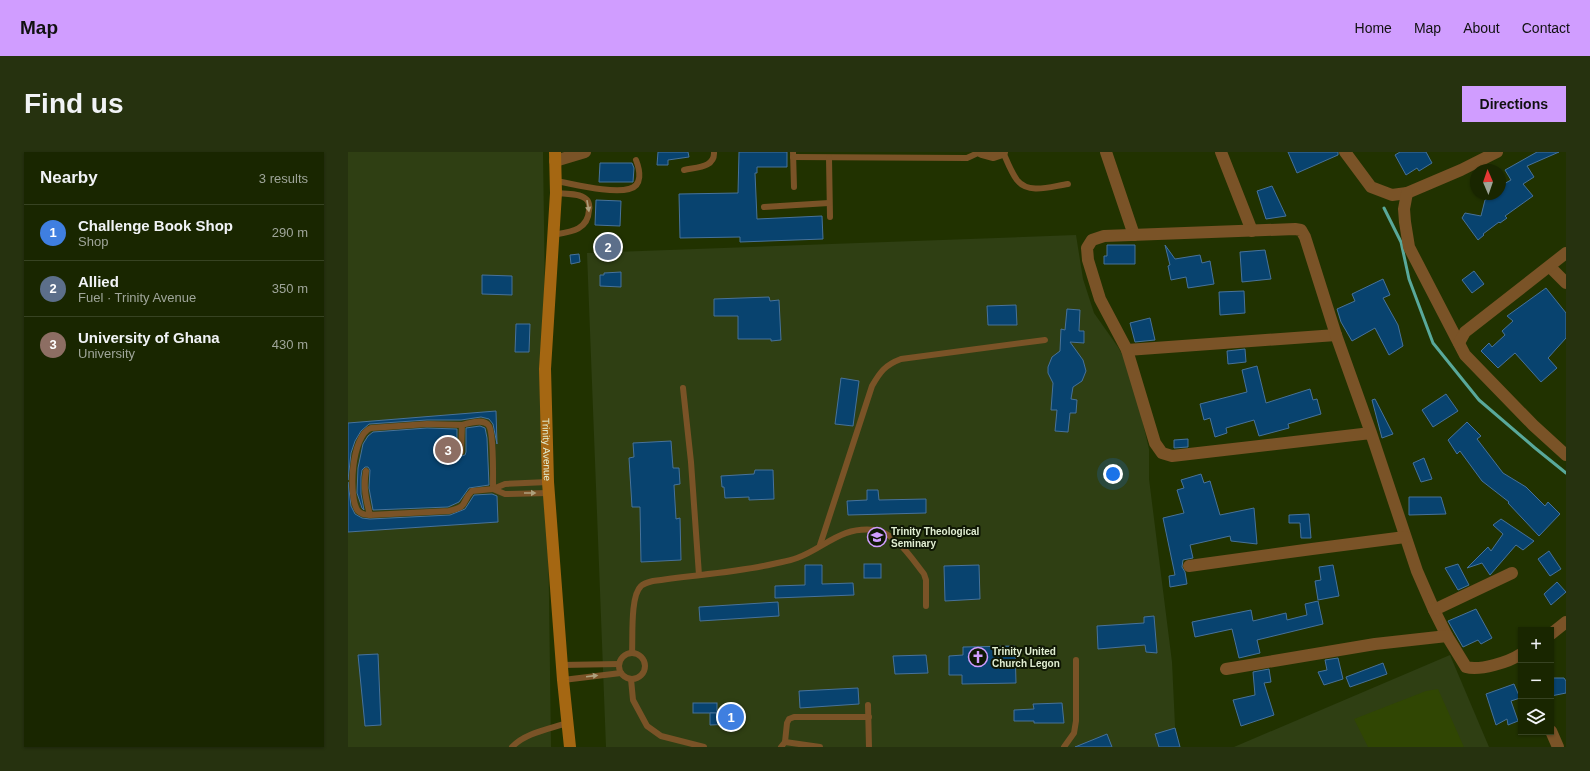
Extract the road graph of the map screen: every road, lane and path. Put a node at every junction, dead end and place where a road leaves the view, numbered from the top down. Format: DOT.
graph roads {
  1 [pos="585,152"];
  2 [pos="714,152"];
  3 [pos="981,152"];
  4 [pos="1002,152"];
  5 [pos="1106,152"];
  6 [pos="1221,152"];
  7 [pos="1345,152"];
  8 [pos="1491,154"];
  9 [pos="793,155"];
  10 [pos="555,156"];
  11 [pos="829,158"];
  12 [pos="636,160"];
  13 [pos="684,170"];
  14 [pos="1068,184"];
  15 [pos="556,187"];
  16 [pos="794,187"];
  17 [pos="1407,193"];
  18 [pos="829,202"];
  19 [pos="764,206"];
  20 [pos="830,217"];
  21 [pos="1252,231"];
  22 [pos="552,235"];
  23 [pos="1134,235"];
  24 [pos="1566,253"];
  25 [pos="1550,267"];
  26 [pos="1566,283"];
  27 [pos="1336,335"];
  28 [pos="1045,340"];
  29 [pos="1459,343"];
  30 [pos="1127,350"];
  31 [pos="683,388"];
  32 [pos="462,425"];
  33 [pos="1371,433"];
  34 [pos="461,452"];
  35 [pos="1566,456"];
  36 [pos="366,471"];
  37 [pos="548,488"];
  38 [pos="493,489"];
  39 [pos="370,515"];
  40 [pos="1405,538"];
  41 [pos="820,545"];
  42 [pos="1189,566"];
  43 [pos="1512,573"];
  44 [pos="699,575"];
  45 [pos="926,606"];
  46 [pos="1434,610"];
  47 [pos="1566,622"];
  48 [pos="1554,632"];
  49 [pos="1447,636"];
  50 [pos="632,653"];
  51 [pos="1518,658"];
  52 [pos="1076,660"];
  53 [pos="619,664"];
  54 [pos="562,666"];
  55 [pos="1226,670"];
  56 [pos="621,673"];
  57 [pos="631,679"];
  58 [pos="562,680"];
  59 [pos="868,705"];
  60 [pos="869,717"];
  61 [pos="567,723"];
  62 [pos="1553,735"];
  63 [pos="783,744"];
  64 [pos="512,747"];
  65 [pos="570,747"];
  66 [pos="704,747"];
  67 [pos="820,747"];
  68 [pos="869,747"];
  69 [pos="1064,747"];
  70 [pos="1558,747"];
  1 -- 10 [label="street"];
  2 -- 13 [label="lane"];
  3 -- 4 [label="street"];
  3 -- 11 [label="lane"];
  4 -- 14 [label="lane"];
  5 -- 23 [label="street"];
  6 -- 21 [label="street"];
  7 -- 17 [label="street"];
  8 -- 17 [label="street"];
  9 -- 11 [label="lane"];
  9 -- 16 [label="lane"];
  10 -- 15 [label="street, Trinity Avenue"];
  11 -- 18 [label="lane"];
  12 -- 15 [label="lane"];
  15 -- 22 [label="street, Trinity Avenue"];
  15 -- 22 [label="lane, one-way"];
  17 -- 29 [label="street"];
  18 -- 19 [label="lane"];
  18 -- 20 [label="lane"];
  21 -- 23 [label="street"];
  21 -- 27 [label="street"];
  22 -- 37 [label="street, Trinity Avenue"];
  23 -- 30 [label="street"];
  24 -- 25 [label="street"];
  25 -- 26 [label="street"];
  25 -- 29 [label="street"];
  27 -- 30 [label="street"];
  27 -- 33 [label="street"];
  28 -- 41 [label="lane"];
  29 -- 35 [label="street"];
  30 -- 33 [label="street"];
  31 -- 44 [label="lane"];
  32 -- 34 [label="lane"];
  32 -- 38 [label="lane"];
  32 -- 39 [label="lane"];
  33 -- 40 [label="street"];
  36 -- 39 [label="lane"];
  37 -- 38 [label="lane"];
  38 -- 37 [label="lane, one-way"];
  37 -- 54 [label="street, Trinity Avenue"];
  38 -- 39 [label="lane"];
  40 -- 42 [label="street"];
  40 -- 46 [label="street"];
  41 -- 44 [label="lane"];
  41 -- 45 [label="lane"];
  43 -- 46 [label="street"];
  44 -- 50 [label="lane"];
  46 -- 49 [label="street"];
  47 -- 48 [label="street"];
  49 -- 51 [label="street"];
  49 -- 55 [label="street"];
  50 -- 53 [label="lane"];
  50 -- 57 [label="lane"];
  52 -- 69 [label="lane"];
  53 -- 54 [label="lane"];
  53 -- 56 [label="lane"];
  54 -- 58 [label="street, Trinity Avenue"];
  56 -- 57 [label="lane"];
  58 -- 56 [label="lane, one-way"];
  57 -- 66 [label="lane"];
  58 -- 61 [label="street, Trinity Avenue"];
  59 -- 60 [label="lane"];
  60 -- 63 [label="lane"];
  60 -- 68 [label="lane"];
  61 -- 64 [label="lane"];
  61 -- 65 [label="street, Trinity Avenue"];
  62 -- 70 [label="street"];
  63 -- 67 [label="lane"];
}
